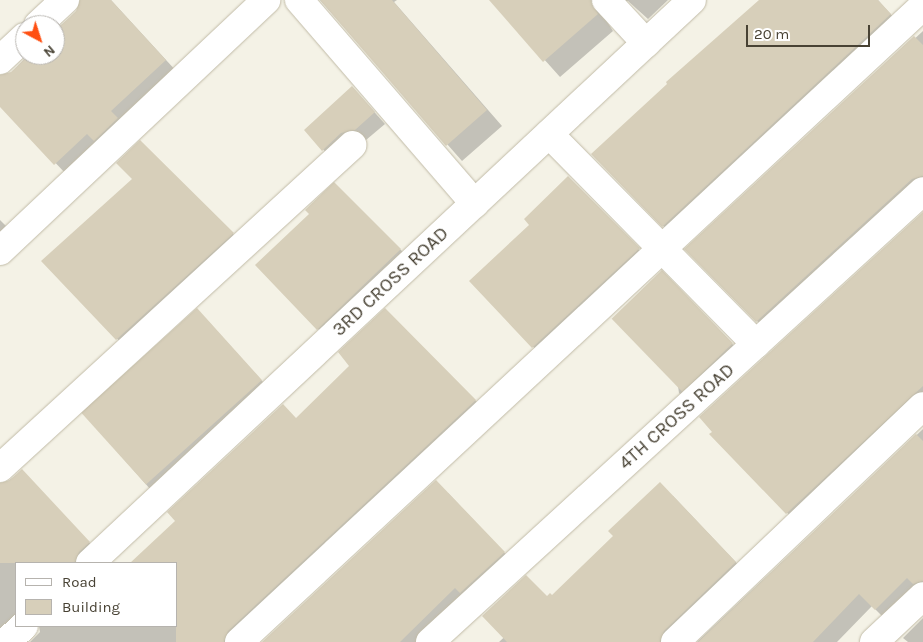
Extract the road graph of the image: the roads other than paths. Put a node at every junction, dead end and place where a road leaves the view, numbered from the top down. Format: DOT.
graph roads {
  1 [pos="65,0"];
  2 [pos="266,0"];
  3 [pos="299,0"];
  4 [pos="606,0"];
  5 [pos="692,0"];
  6 [pos="923,6"];
  7 [pos="49,15"];
  8 [pos="646,43"];
  9 [pos="15,46"];
  10 [pos="0,60"];
  11 [pos="549,134"];
  12 [pos="352,145"];
  13 [pos="923,191"];
  14 [pos="475,204"];
  15 [pos="662,248"];
  16 [pos="0,251"];
  17 [pos="756,344"];
  18 [pos="923,406"];
  19 [pos="0,468"];
  20 [pos="91,562"];
  21 [pos="923,596"];
  22 [pos="23,627"];
  23 [pos="6,642"];
  24 [pos="239,642"];
  25 [pos="430,642"];
  26 [pos="675,642"];
  27 [pos="874,642"];
  1 -- 7 [label="street"];
  2 -- 16 [label="street"];
  3 -- 14 [label="street"];
  4 -- 8 [label="street"];
  5 -- 8 [label="street, 3RD CROSS ROAD"];
  6 -- 15 [label="street"];
  8 -- 11 [label="street, 3RD CROSS ROAD"];
  9 -- 10 [label="street"];
  11 -- 14 [label="street, 3RD CROSS ROAD"];
  11 -- 15 [label="street"];
  12 -- 19 [label="street"];
  13 -- 17 [label="street, 4TH CROSS ROAD"];
  14 -- 20 [label="street, 3RD CROSS ROAD"];
  15 -- 17 [label="street"];
  15 -- 24 [label="street"];
  17 -- 25 [label="street, 4TH CROSS ROAD"];
  18 -- 26 [label="street"];
  21 -- 27 [label="street"];
  22 -- 23 [label="street"];
}
